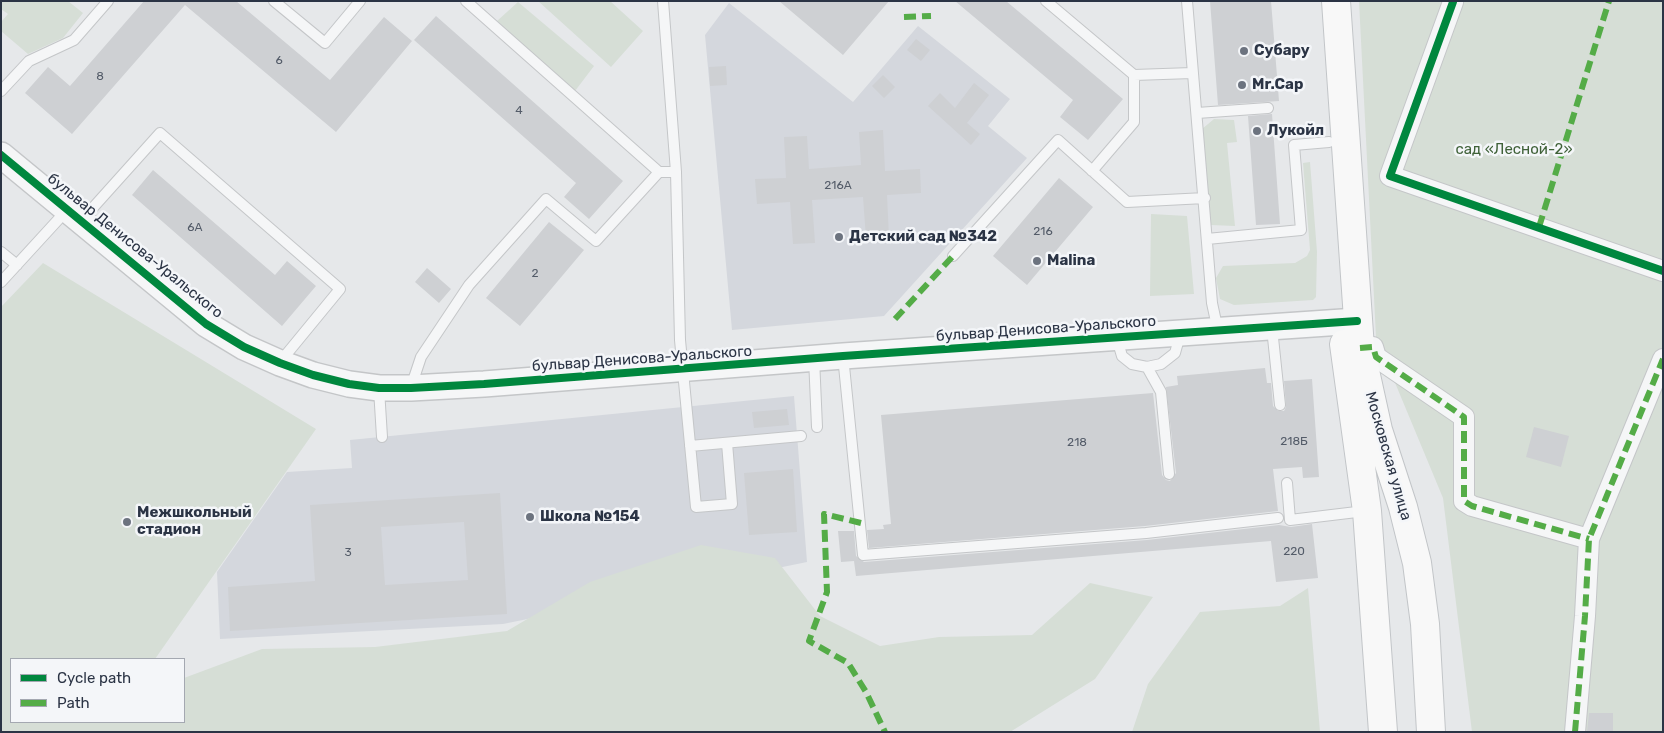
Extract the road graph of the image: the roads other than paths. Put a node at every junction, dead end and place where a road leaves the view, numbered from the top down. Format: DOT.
graph roads {
  1 [pos="108,1"];
  2 [pos="274,1"];
  3 [pos="360,1"];
  4 [pos="466,1"];
  5 [pos="664,1"];
  6 [pos="1046,1"];
  7 [pos="1187,1"];
  8 [pos="1316,1"];
  9 [pos="1336,1"];
  10 [pos="1453,2"];
  11 [pos="1192,73"];
  12 [pos="1134,74"];
  13 [pos="1,91"];
  14 [pos="1268,108"];
  15 [pos="1197,113"];
  16 [pos="1328,142"];
  17 [pos="1,154"];
  18 [pos="1092,171"];
  19 [pos="659,172"];
  20 [pos="676,172"];
  21 [pos="1205,198"];
  22 [pos="74,216"];
  23 [pos="1207,239"];
  24 [pos="1,252"];
  25 [pos="953,256"];
  26 [pos="17,265"];
  27 [pos="1663,271"];
  28 [pos="1,282"];
  29 [pos="1350,321"];
  30 [pos="1272,328"];
  31 [pos="1218,331"];
  32 [pos="1180,334"];
  33 [pos="1117,339"];
  34 [pos="1360,348"];
  35 [pos="843,356"];
  36 [pos="814,358"];
  37 [pos="1663,359"];
  38 [pos="280,362"];
  39 [pos="1147,367"];
  40 [pos="684,370"];
  41 [pos="379,388"];
  42 [pos="411,388"];
  43 [pos="1280,404"];
  44 [pos="817,427"];
  45 [pos="801,436"];
  46 [pos="382,437"];
  47 [pos="727,443"];
  48 [pos="690,446"];
  49 [pos="1169,474"];
  50 [pos="1287,483"];
  51 [pos="1366,511"];
  52 [pos="1278,518"];
  53 [pos="1589,539"];
  54 [pos="1383,732"];
  55 [pos="1430,732"];
  56 [pos="1575,732"];
  1 -- 13 [label="lane"];
  2 -- 3 [label="lane"];
  4 -- 19 [label="lane"];
  5 -- 20 [label="lane"];
  6 -- 12 [label="lane"];
  7 -- 11 [label="lane"];
  8 -- 16 [label="main road, Московская улица"];
  9 -- 29 [label="main road, Московская улица"];
  10 -- 27 [label="street"];
  11 -- 12 [label="lane"];
  11 -- 15 [label="lane"];
  12 -- 18 [label="lane"];
  14 -- 15 [label="lane"];
  15 -- 21 [label="lane"];
  16 -- 23 [label="lane"];
  16 -- 29 [label="main road, Московская улица"];
  17 -- 22 [label="street, бульвар Денисова-Уральского"];
  18 -- 21 [label="lane"];
  18 -- 25 [label="lane"];
  19 -- 20 [label="lane"];
  19 -- 42 [label="lane"];
  20 -- 40 [label="lane"];
  21 -- 23 [label="lane"];
  22 -- 26 [label="lane"];
  22 -- 38 [label="street, бульвар Денисова-Уральского"];
  22 -- 38 [label="lane"];
  23 -- 31 [label="lane"];
  24 -- 26 [label="lane"];
  26 -- 28 [label="lane"];
  29 -- 30 [label="street, бульвар Денисова-Уральского"];
  29 -- 34 [label="main road, Московская улица"];
  29 -- 51 [label="main road, Московская улица"];
  30 -- 31 [label="street, бульвар Денисова-Уральского"];
  30 -- 43 [label="lane"];
  31 -- 32 [label="street, бульвар Денисова-Уральского"];
  32 -- 33 [label="street, бульвар Денисова-Уральского"];
  32 -- 39 [label="lane"];
  33 -- 35 [label="street, бульвар Денисова-Уральского"];
  33 -- 39 [label="lane"];
  34 -- 53 [label="street"];
  34 -- 55 [label="main road, Московская улица"];
  35 -- 36 [label="street, бульвар Денисова-Уральского"];
  35 -- 52 [label="lane"];
  36 -- 40 [label="street, бульвар Денисова-Уральского"];
  36 -- 44 [label="lane"];
  37 -- 53 [label="street"];
  38 -- 41 [label="street, бульвар Денисова-Уральского"];
  39 -- 49 [label="lane"];
  40 -- 42 [label="street, бульвар Денисова-Уральского"];
  40 -- 48 [label="lane"];
  41 -- 42 [label="street, бульвар Денисова-Уральского"];
  41 -- 46 [label="lane"];
  45 -- 47 [label="lane"];
  47 -- 48 [label="lane"];
  47 -- 48 [label="lane"];
  50 -- 51 [label="lane"];
  51 -- 54 [label="main road, Московская улица"];
  53 -- 56 [label="street"];
}
